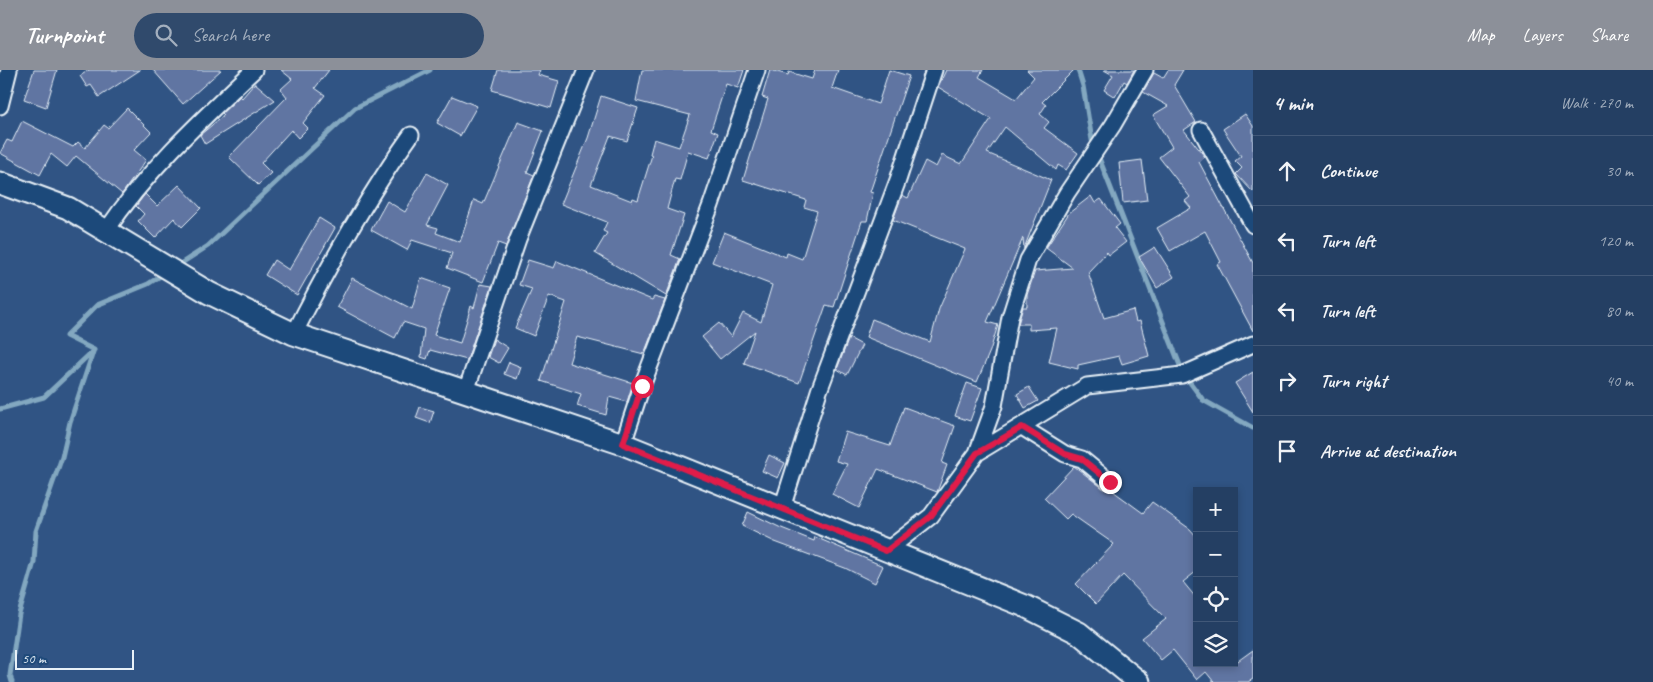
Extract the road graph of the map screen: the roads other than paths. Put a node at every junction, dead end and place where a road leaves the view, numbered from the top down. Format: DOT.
graph roads {
  1 [pos="9,70"];
  2 [pos="254,70"];
  3 [pos="586,70"];
  4 [pos="757,70"];
  5 [pos="934,70"];
  6 [pos="1145,70"];
  7 [pos="0,106"];
  8 [pos="1201,130"];
  9 [pos="411,135"];
  10 [pos="0,183"];
  11 [pos="1253,225"];
  12 [pos="106,231"];
  13 [pos="294,334"];
  14 [pos="1253,344"];
  15 [pos="466,391"];
  16 [pos="1022,427"];
  17 [pos="623,444"];
  18 [pos="977,453"];
  19 [pos="1110,482"];
  20 [pos="782,508"];
  21 [pos="886,551"];
  22 [pos="1139,682"];
  1 -- 7 [label="street"];
  2 -- 12 [label="street"];
  3 -- 15 [label="street"];
  4 -- 17 [label="street"];
  5 -- 20 [label="street"];
  6 -- 18 [label="street"];
  8 -- 11 [label="street"];
  9 -- 13 [label="street"];
  10 -- 12 [label="main road"];
  12 -- 13 [label="main road"];
  13 -- 15 [label="main road"];
  14 -- 16 [label="street"];
  15 -- 17 [label="main road"];
  16 -- 18 [label="street"];
  16 -- 19 [label="street"];
  17 -- 20 [label="main road"];
  18 -- 21 [label="street"];
  20 -- 21 [label="main road"];
  21 -- 22 [label="main road"];
}
